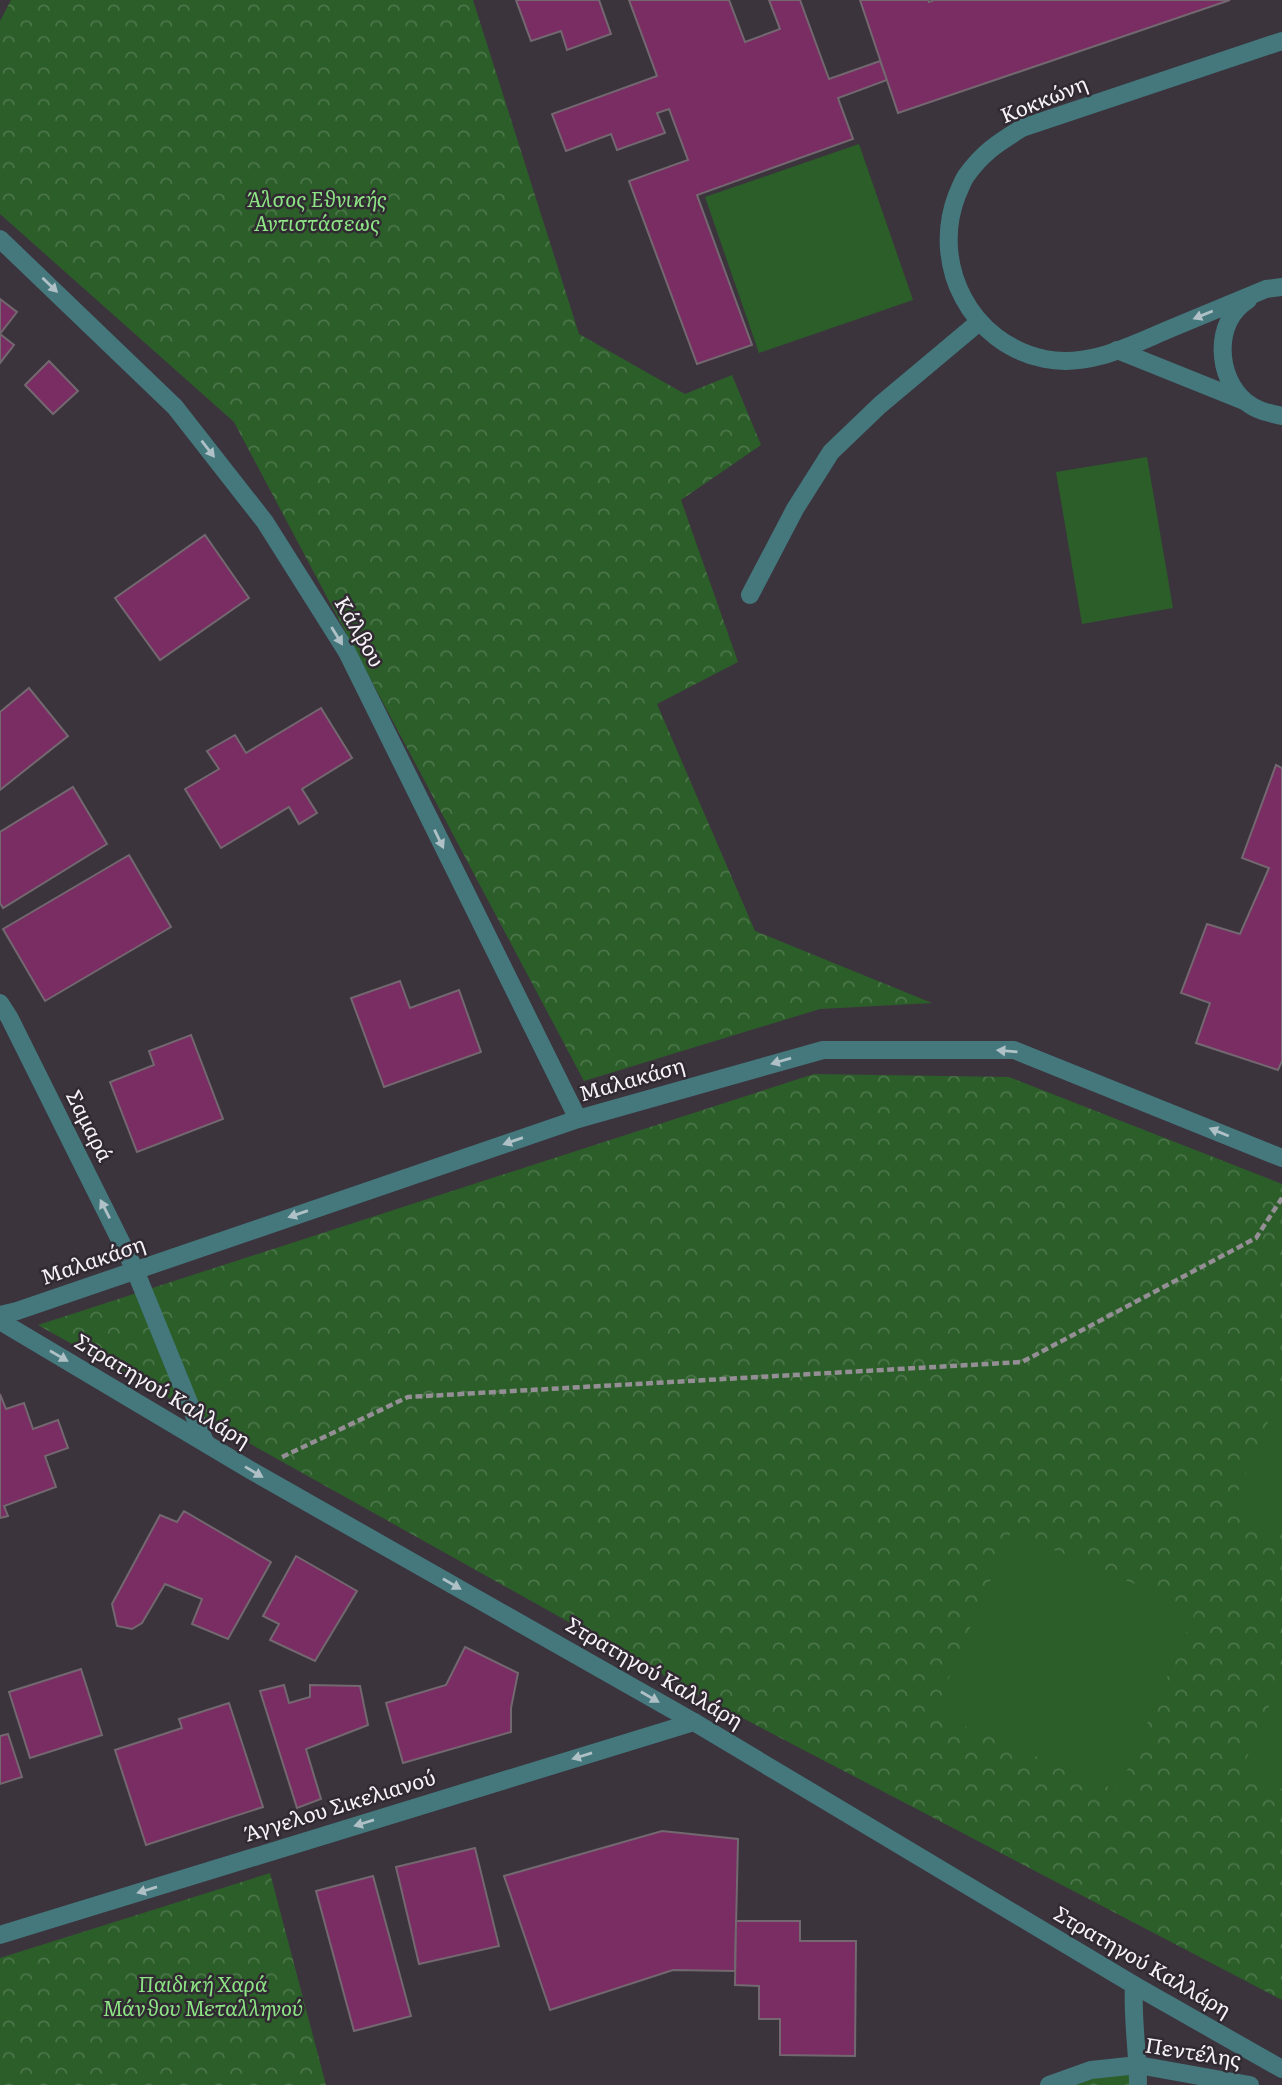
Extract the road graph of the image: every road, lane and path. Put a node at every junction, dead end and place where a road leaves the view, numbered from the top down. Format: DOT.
graph roads {
  1 [pos="1282,41"];
  2 [pos="0,239"];
  3 [pos="1277,287"];
  4 [pos="979,322"];
  5 [pos="1117,350"];
  6 [pos="1245,401"];
  7 [pos="1282,416"];
  8 [pos="750,596"];
  9 [pos="0,1003"];
  10 [pos="578,1119"];
  11 [pos="1282,1158"];
  12 [pos="1282,1198"];
  13 [pos="135,1270"];
  14 [pos="0,1315"];
  15 [pos="0,1321"];
  16 [pos="205,1442"];
  17 [pos="253,1471"];
  18 [pos="694,1722"];
  19 [pos="0,1935"];
  20 [pos="1134,1985"];
  21 [pos="1138,2065"];
  22 [pos="1282,2070"];
  23 [pos="1049,2085"];
  24 [pos="1138,2085"];
  25 [pos="1250,2085"];
  1 -- 4 [label="street, Κοκκώνη"];
  2 -- 10 [label="street, Κάλβου, one-way"];
  3 -- 5 [label="street, Κοκκώνη, one-way"];
  3 -- 6 [label="street"];
  4 -- 5 [label="street, Κοκκώνη"];
  4 -- 8 [label="street"];
  5 -- 6 [label="street"];
  6 -- 7 [label="street"];
  13 -- 9 [label="street, Σαμαρά, one-way"];
  11 -- 10 [label="street, Μαλακάση, one-way"];
  10 -- 13 [label="street, Μαλακάση, one-way"];
  12 -- 17 [label="path"];
  13 -- 14 [label="street, Μαλακάση"];
  13 -- 16 [label="street, Σαμαρά"];
  15 -- 16 [label="street, Στρατηγού Καλλάρη, one-way"];
  16 -- 17 [label="street, Στρατηγού Καλλάρη"];
  17 -- 18 [label="street, Στρατηγού Καλλάρη, one-way"];
  18 -- 19 [label="street, Άγγελου Σικελιανού, one-way"];
  18 -- 20 [label="street, Στρατηγού Καλλάρη"];
  20 -- 21 [label="street"];
  20 -- 22 [label="street, Στρατηγού Καλλάρη"];
  21 -- 23 [label="street, Πεντέλης"];
  21 -- 24 [label="street"];
  21 -- 25 [label="street, Πεντέλης"];
}
